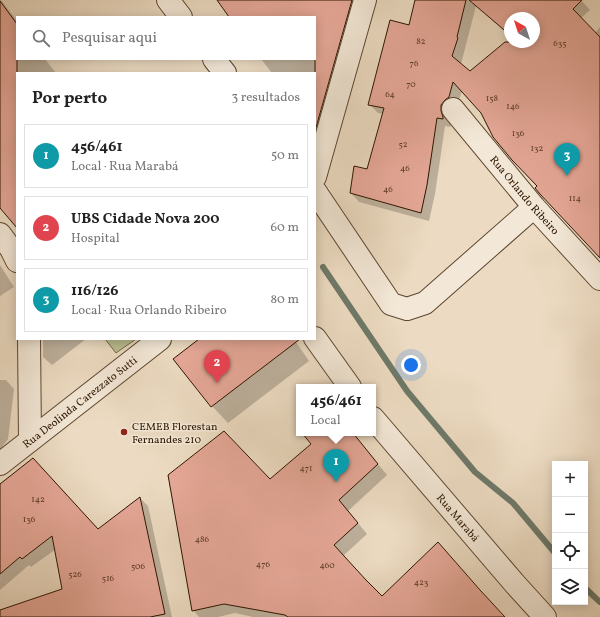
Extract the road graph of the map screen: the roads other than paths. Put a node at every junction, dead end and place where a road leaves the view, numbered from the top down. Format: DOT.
graph roads {
  1 [pos="168,0"];
  2 [pos="365,0"];
  3 [pos="180,16"];
  4 [pos="215,60"];
  5 [pos="224,72"];
  6 [pos="453,109"];
  7 [pos="316,173"];
  8 [pos="316,192"];
  9 [pos="534,207"];
  10 [pos="0,234"];
  11 [pos="16,260"];
  12 [pos="600,279"];
  13 [pos="316,339"];
  14 [pos="29,340"];
  15 [pos="159,340"];
  16 [pos="348,384"];
  17 [pos="376,422"];
  18 [pos="30,440"];
  19 [pos="0,464"];
  20 [pos="545,617"];
  1 -- 3 [label="street"];
  2 -- 7 [label="street"];
  4 -- 5 [label="street"];
  6 -- 9 [label="street, Rua Orlando Ribeiro"];
  8 -- 9 [label="street"];
  9 -- 12 [label="street, Rua Orlando Ribeiro"];
  10 -- 11 [label="street"];
  13 -- 16 [label="street"];
  14 -- 18 [label="street"];
  15 -- 18 [label="street, Rua Deolinda Carezzato Sutti"];
  17 -- 20 [label="street, Rua Marabá"];
  18 -- 19 [label="street, Rua Deolinda Carezzato Sutti"];
}
